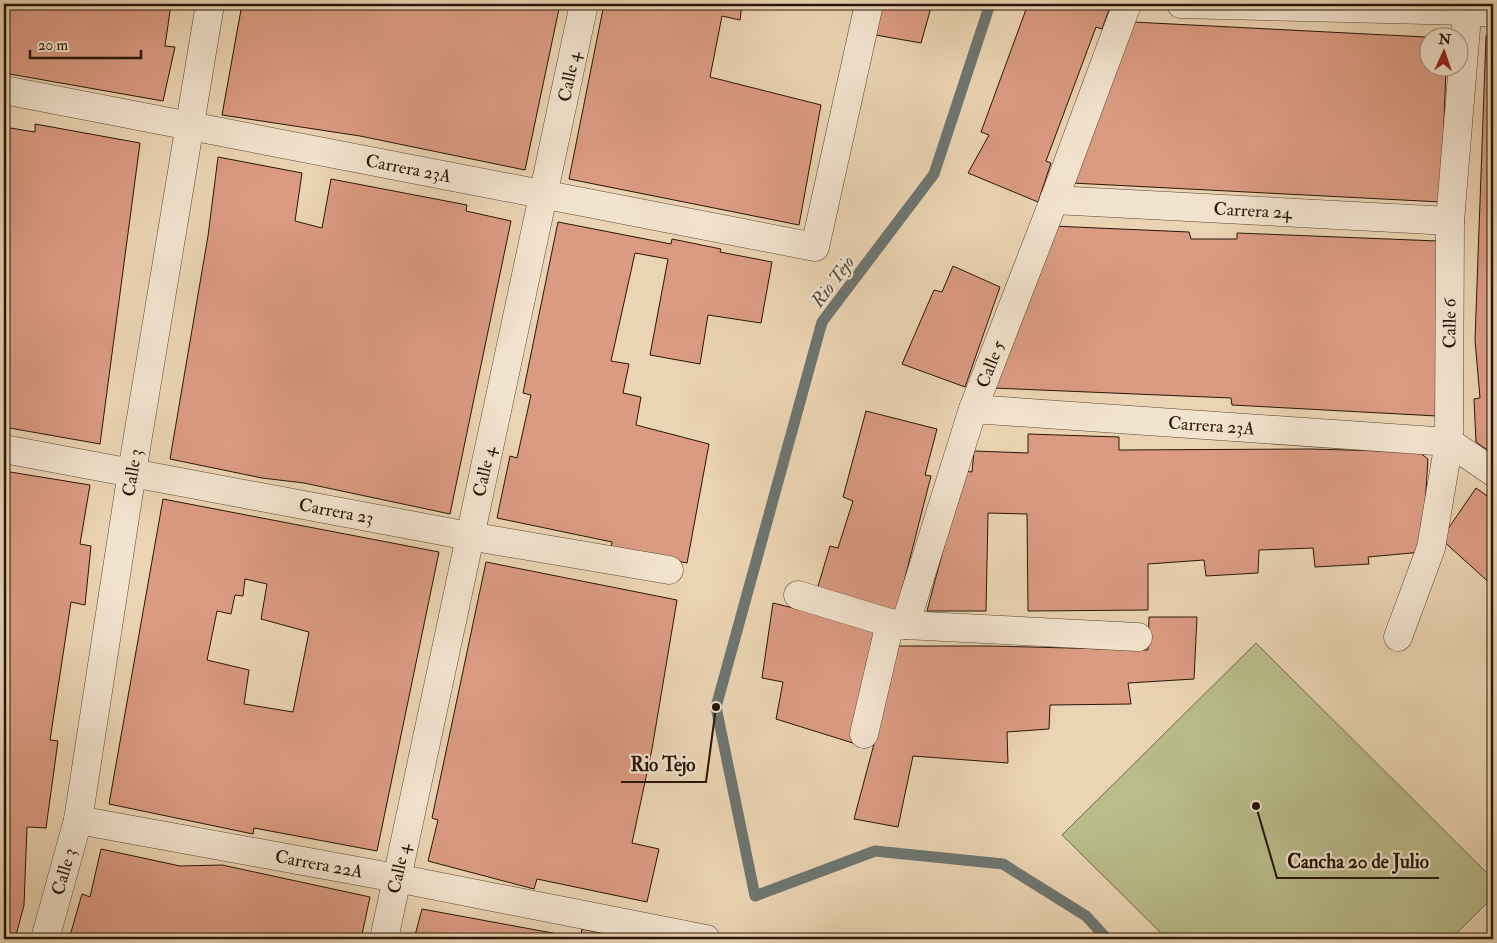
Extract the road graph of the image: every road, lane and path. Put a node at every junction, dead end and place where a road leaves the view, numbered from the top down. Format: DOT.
graph roads {
  1 [pos="210,4"];
  2 [pos="584,4"];
  3 [pos="869,4"];
  4 [pos="1127,4"];
  5 [pos="1180,4"];
  6 [pos="1476,10"];
  7 [pos="4,90"];
  8 [pos="190,126"];
  9 [pos="545,195"];
  10 [pos="1054,200"];
  11 [pos="1450,221"];
  12 [pos="973,409"];
  13 [pos="1450,442"];
  14 [pos="4,449"];
  15 [pos="132,472"];
  16 [pos="1493,472"];
  17 [pos="469,536"];
  18 [pos="668,570"];
  19 [pos="798,595"];
  20 [pos="898,624"];
  21 [pos="1138,637"];
  22 [pos="1398,637"];
  23 [pos="864,734"];
  24 [pos="78,820"];
  25 [pos="396,878"];
  26 [pos="45,939"];
  27 [pos="384,939"];
  28 [pos="706,939"];
  1 -- 8 [label="street, Calle 3"];
  2 -- 9 [label="street, Calle 4"];
  3 -- 9 [label="street, Carrera 23A"];
  4 -- 10 [label="street, Calle 5"];
  5 -- 6 [label="street"];
  6 -- 11 [label="street, Calle 6"];
  7 -- 8 [label="street, Carrera 23A"];
  8 -- 9 [label="street, Carrera 23A"];
  8 -- 15 [label="street, Calle 3"];
  9 -- 17 [label="street, Calle 4"];
  10 -- 11 [label="street, Carrera 24"];
  10 -- 12 [label="street, Calle 5"];
  11 -- 13 [label="street, Calle 6"];
  12 -- 13 [label="street, Carrera 23A"];
  12 -- 20 [label="street, Calle 5"];
  13 -- 16 [label="street"];
  13 -- 22 [label="street, Calle 6"];
  14 -- 15 [label="street, Carrera 23"];
  15 -- 17 [label="street, Carrera 23"];
  15 -- 24 [label="street, Calle 3"];
  17 -- 18 [label="street, Carrera 23"];
  17 -- 25 [label="street, Calle 4"];
  19 -- 20 [label="street"];
  20 -- 21 [label="street"];
  20 -- 23 [label="street, Calle 5"];
  24 -- 25 [label="street, Carrera 22A"];
  24 -- 26 [label="street, Calle 3"];
  25 -- 27 [label="street, Calle 4"];
  25 -- 28 [label="street, Carrera 22A"];
}
